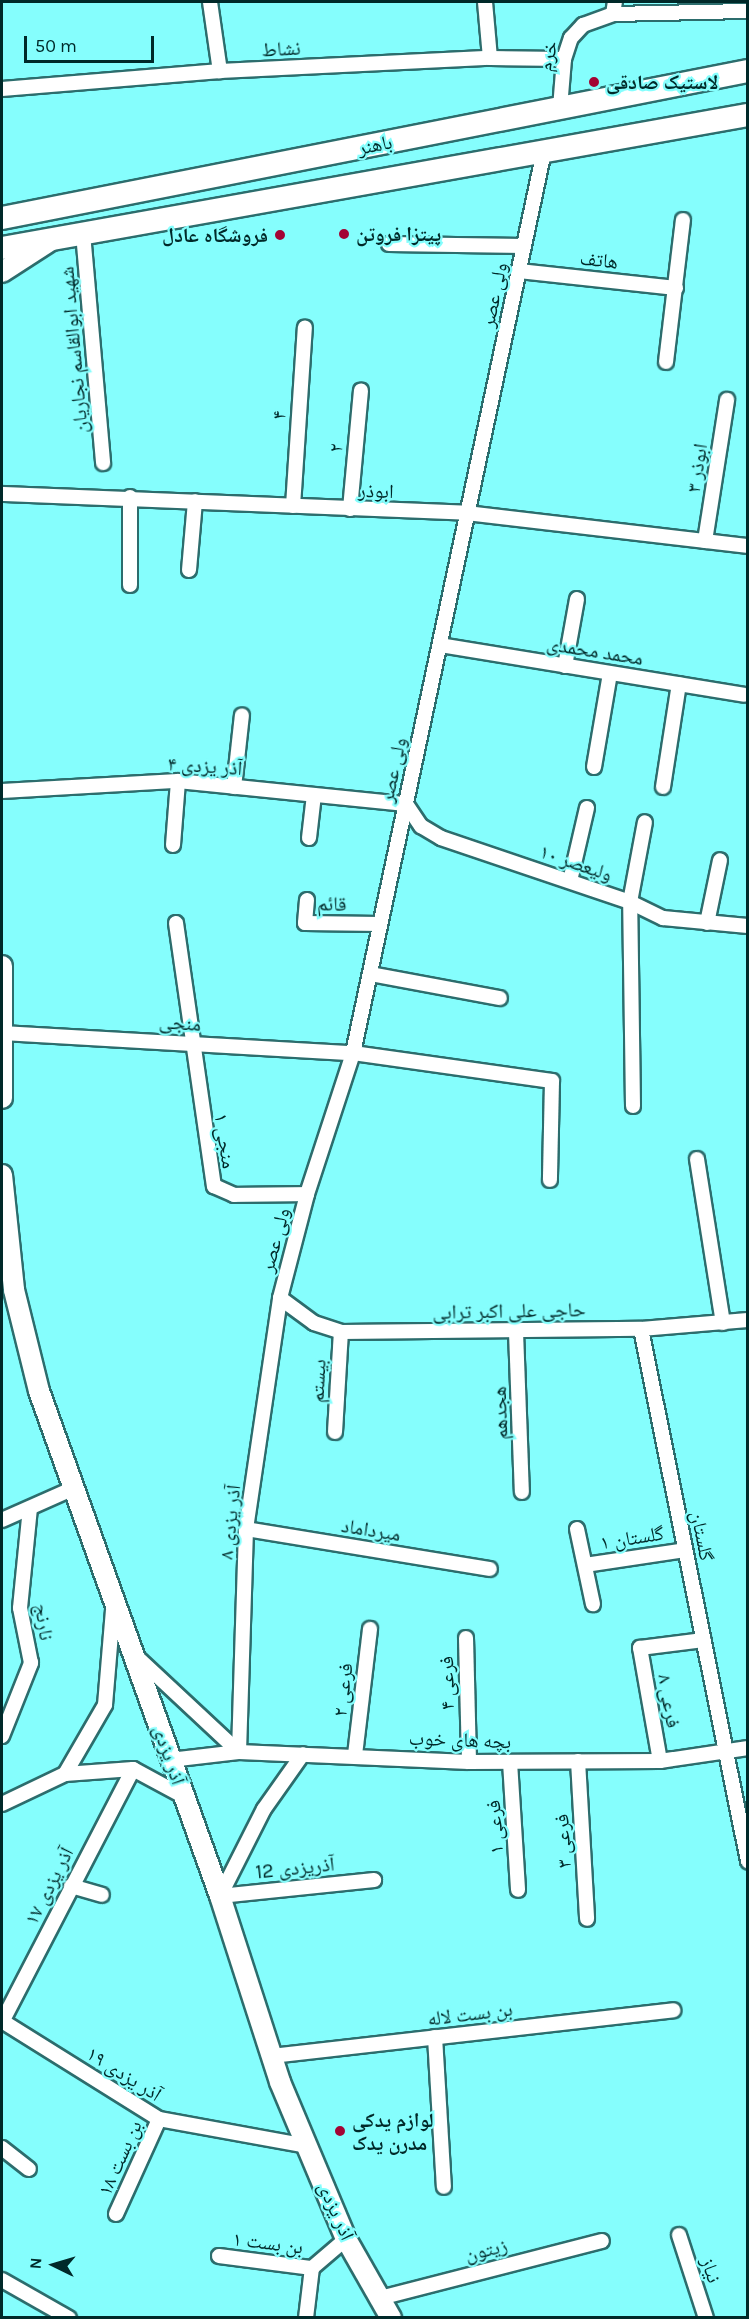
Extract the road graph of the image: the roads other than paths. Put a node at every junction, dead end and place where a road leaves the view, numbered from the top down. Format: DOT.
graph roads {
  1 [pos="210,2"];
  2 [pos="485,2"];
  3 [pos="614,8"];
  4 [pos="747,11"];
  5 [pos="490,58"];
  6 [pos="564,59"];
  7 [pos="220,71"];
  8 [pos="747,71"];
  9 [pos="2,89"];
  10 [pos="560,108"];
  11 [pos="747,115"];
  12 [pos="544,151"];
  13 [pos="2,218"];
  14 [pos="683,220"];
  15 [pos="83,233"];
  16 [pos="55,237"];
  17 [pos="389,244"];
  18 [pos="524,246"];
  19 [pos="2,248"];
  20 [pos="519,271"];
  21 [pos="2,272"];
  22 [pos="676,288"];
  23 [pos="304,327"];
  24 [pos="666,362"];
  25 [pos="361,391"];
  26 [pos="727,400"];
  27 [pos="103,463"];
  28 [pos="2,494"];
  29 [pos="130,497"];
  30 [pos="195,501"];
  31 [pos="293,506"];
  32 [pos="350,509"];
  33 [pos="468,513"];
  34 [pos="705,541"];
  35 [pos="747,546"];
  36 [pos="189,570"];
  37 [pos="129,585"];
  38 [pos="576,599"];
  39 [pos="440,645"];
  40 [pos="565,666"];
  41 [pos="610,673"];
  42 [pos="679,684"];
  43 [pos="744,695"];
  44 [pos="242,715"];
  45 [pos="594,767"];
  46 [pos="178,782"];
  47 [pos="234,787"];
  48 [pos="663,787"];
  49 [pos="2,791"];
  50 [pos="314,795"];
  51 [pos="406,804"];
  52 [pos="587,808"];
  53 [pos="645,822"];
  54 [pos="309,838"];
  55 [pos="173,845"];
  56 [pos="720,860"];
  57 [pos="570,881"];
  58 [pos="307,900"];
  59 [pos="630,902"];
  60 [pos="176,922"];
  61 [pos="707,923"];
  62 [pos="380,924"];
  63 [pos="747,926"];
  64 [pos="2,966"];
  65 [pos="370,974"];
  66 [pos="500,998"];
  67 [pos="3,1032"];
  68 [pos="191,1043"];
  69 [pos="353,1053"];
  70 [pos="2,1098"];
  71 [pos="633,1106"];
  72 [pos="697,1159"];
  73 [pos="2,1175"];
  74 [pos="550,1180"];
  75 [pos="307,1194"];
  76 [pos="280,1298"];
  77 [pos="747,1320"];
  78 [pos="723,1323"];
  79 [pos="641,1329"];
  80 [pos="341,1332"];
  81 [pos="516,1332"];
  82 [pos="335,1432"];
  83 [pos="74,1488"];
  84 [pos="522,1492"];
  85 [pos="30,1508"];
  86 [pos="2,1520"];
  87 [pos="246,1529"];
  88 [pos="577,1529"];
  89 [pos="685,1550"];
  90 [pos="585,1565"];
  91 [pos="490,1569"];
  92 [pos="114,1600"];
  93 [pos="593,1604"];
  94 [pos="370,1629"];
  95 [pos="466,1638"];
  96 [pos="704,1640"];
  97 [pos="135,1655"];
  98 [pos="2,1736"];
  99 [pos="747,1748"];
  100 [pos="725,1751"];
  101 [pos="239,1752"];
  102 [pos="303,1754"];
  103 [pos="355,1755"];
  104 [pos="170,1760"];
  105 [pos="578,1761"];
  106 [pos="660,1761"];
  107 [pos="469,1762"];
  108 [pos="510,1762"];
  109 [pos="133,1769"];
  110 [pos="65,1774"];
  111 [pos="183,1796"];
  112 [pos="2,1802"];
  113 [pos="745,1838"];
  114 [pos="747,1861"];
  115 [pos="374,1880"];
  116 [pos="71,1886"];
  117 [pos="518,1890"];
  118 [pos="102,1895"];
  119 [pos="219,1896"];
  120 [pos="587,1918"];
  121 [pos="673,2010"];
  122 [pos="2,2021"];
  123 [pos="435,2037"];
  124 [pos="272,2056"];
  125 [pos="159,2119"];
  126 [pos="307,2146"];
  127 [pos="2,2148"];
  128 [pos="29,2169"];
  129 [pos="444,2187"];
  130 [pos="116,2214"];
  131 [pos="679,2235"];
  132 [pos="346,2239"];
  133 [pos="602,2241"];
  134 [pos="219,2256"];
  135 [pos="312,2268"];
  136 [pos="2,2280"];
  137 [pos="380,2298"];
  138 [pos="69,2318"];
  139 [pos="306,2318"];
  140 [pos="391,2318"];
  141 [pos="706,2318"];
  1 -- 7 [label="street"];
  2 -- 5 [label="street"];
  3 -- 4 [label="street, خرم"];
  3 -- 6 [label="street, خرم"];
  5 -- 6 [label="street, نشاط"];
  5 -- 7 [label="street, نشاط"];
  6 -- 10 [label="street, خرم"];
  7 -- 9 [label="street, نشاط"];
  8 -- 10 [label="main road, باهنر"];
  10 -- 13 [label="main road, باهنر"];
  11 -- 12 [label="main road, باهنر"];
  12 -- 15 [label="main road, باهنر"];
  12 -- 18 [label="street, ولی عصر"];
  14 -- 22 [label="street"];
  15 -- 16 [label="main road, باهنر"];
  15 -- 27 [label="street, شهید ابوالقاسم نجاریان"];
  16 -- 19 [label="main road, باهنر"];
  16 -- 21 [label="street"];
  17 -- 18 [label="street, ولی عصر"];
  18 -- 20 [label="street, ولی عصر"];
  20 -- 22 [label="street, هاتف"];
  20 -- 33 [label="street, ولی عصر"];
  22 -- 24 [label="street"];
  23 -- 31 [label="street, ۴"];
  25 -- 32 [label="street, ۲"];
  26 -- 34 [label="street, ابوذر ۳"];
  28 -- 29 [label="street, ابوذر"];
  29 -- 30 [label="street, ابوذر"];
  29 -- 37 [label="street"];
  30 -- 31 [label="street, ابوذر"];
  30 -- 36 [label="street"];
  31 -- 32 [label="street, ابوذر"];
  32 -- 33 [label="street, ابوذر"];
  33 -- 34 [label="street, ابوذر"];
  33 -- 39 [label="street, ولی عصر"];
  34 -- 35 [label="street, ابوذر"];
  38 -- 40 [label="street"];
  39 -- 40 [label="street, محمد محمدی"];
  39 -- 51 [label="street, ولی عصر"];
  40 -- 41 [label="street, محمد محمدی"];
  41 -- 42 [label="street, محمد محمدی"];
  41 -- 45 [label="street"];
  42 -- 43 [label="street, محمد محمدی"];
  42 -- 48 [label="street"];
  44 -- 47 [label="street"];
  46 -- 47 [label="street, ۴ آذر یزدی"];
  46 -- 49 [label="street, ۴ آذر یزدی"];
  46 -- 55 [label="street"];
  47 -- 50 [label="street, ۴ آذر یزدی"];
  50 -- 51 [label="street, ۴ آذر یزدی"];
  50 -- 54 [label="street"];
  51 -- 57 [label="street, ۱۰ ولیعصر"];
  51 -- 62 [label="street, ولی عصر"];
  52 -- 57 [label="street"];
  53 -- 59 [label="street"];
  56 -- 61 [label="street"];
  57 -- 59 [label="street, ۱۰ ولیعصر"];
  58 -- 62 [label="street, قائم"];
  59 -- 61 [label="street, ۱۰ ولیعصر"];
  59 -- 71 [label="street"];
  60 -- 68 [label="street"];
  61 -- 63 [label="street, ۱۰ ولیعصر"];
  62 -- 65 [label="street, ولی عصر"];
  64 -- 67 [label="street"];
  65 -- 66 [label="street"];
  65 -- 69 [label="street, ولی عصر"];
  67 -- 68 [label="street, منجی"];
  67 -- 70 [label="street"];
  68 -- 69 [label="street, منجی"];
  68 -- 75 [label="street, منجی ۱"];
  69 -- 74 [label="street, منجی"];
  69 -- 75 [label="street, ولی عصر"];
  72 -- 78 [label="street"];
  73 -- 83 [label="street, آذر یزدی"];
  75 -- 76 [label="street, ولی عصر"];
  76 -- 80 [label="street, حاجی علی اکبر ترابی"];
  76 -- 87 [label="street, ۸ آذر یزدی"];
  77 -- 78 [label="street, حاجی علی اکبر ترابی"];
  78 -- 79 [label="street, حاجی علی اکبر ترابی"];
  79 -- 81 [label="street, حاجی علی اکبر ترابی"];
  79 -- 89 [label="street, گلستان"];
  80 -- 81 [label="street, حاجی علی اکبر ترابی"];
  80 -- 82 [label="street, بیستم"];
  81 -- 84 [label="street, هجدهم"];
  83 -- 85 [label="street"];
  83 -- 92 [label="street, آذر یزدی"];
  85 -- 86 [label="street"];
  85 -- 98 [label="street, نارنج"];
  87 -- 91 [label="street, میرداماد"];
  87 -- 101 [label="street, ۸ آذر یزدی"];
  88 -- 90 [label="street"];
  89 -- 90 [label="street, گلستان ۱"];
  89 -- 96 [label="street, گلستان"];
  90 -- 93 [label="street"];
  92 -- 97 [label="street, آذر یزدی"];
  92 -- 110 [label="street"];
  94 -- 103 [label="street, فرعی ۲"];
  95 -- 107 [label="street, فرعی ۴"];
  96 -- 100 [label="street, گلستان"];
  96 -- 106 [label="street, فرعی ۸"];
  97 -- 101 [label="street"];
  97 -- 104 [label="street, آذر یزدی"];
  99 -- 100 [label="street, بچه های خوب"];
  100 -- 106 [label="street, بچه های خوب"];
  100 -- 113 [label="street, گلستان"];
  101 -- 102 [label="street, بچه های خوب"];
  101 -- 104 [label="street, بچه های خوب"];
  102 -- 103 [label="street, بچه های خوب"];
  102 -- 119 [label="street"];
  103 -- 107 [label="street, بچه های خوب"];
  104 -- 111 [label="street, آذر یزدی"];
  105 -- 106 [label="street, بچه های خوب"];
  105 -- 108 [label="street, بچه های خوب"];
  105 -- 120 [label="street, فرعی ۳"];
  107 -- 108 [label="street, بچه های خوب"];
  108 -- 117 [label="street, فرعی ۱"];
  109 -- 110 [label="street"];
  109 -- 111 [label="street"];
  109 -- 116 [label="street, آذر یزدی ۱۷"];
  110 -- 112 [label="street"];
  111 -- 119 [label="street, آذر یزدی"];
  113 -- 114 [label="street, گلستان"];
  115 -- 119 [label="street, آذریزدی 12"];
  116 -- 118 [label="street"];
  116 -- 122 [label="street, آذر یزدی ۱۷"];
  119 -- 124 [label="street, آذر یزدی"];
  121 -- 123 [label="street, بن بست لاله"];
  122 -- 125 [label="street, آذر یزدی ۱۹"];
  123 -- 124 [label="street, بن بست لاله"];
  123 -- 129 [label="street"];
  124 -- 126 [label="street, آذر یزدی"];
  125 -- 126 [label="street, آذر یزدی ۱۹"];
  125 -- 130 [label="street, بن بست ۱۸"];
  126 -- 132 [label="street, آذر یزدی"];
  127 -- 128 [label="street"];
  131 -- 141 [label="street, نیاز"];
  132 -- 135 [label="street"];
  132 -- 137 [label="street, آذر یزدی"];
  133 -- 137 [label="street, زیتون"];
  134 -- 135 [label="street, بن بست ۱"];
  135 -- 139 [label="street"];
  136 -- 138 [label="street"];
  137 -- 140 [label="street, آذر یزدی"];
}
